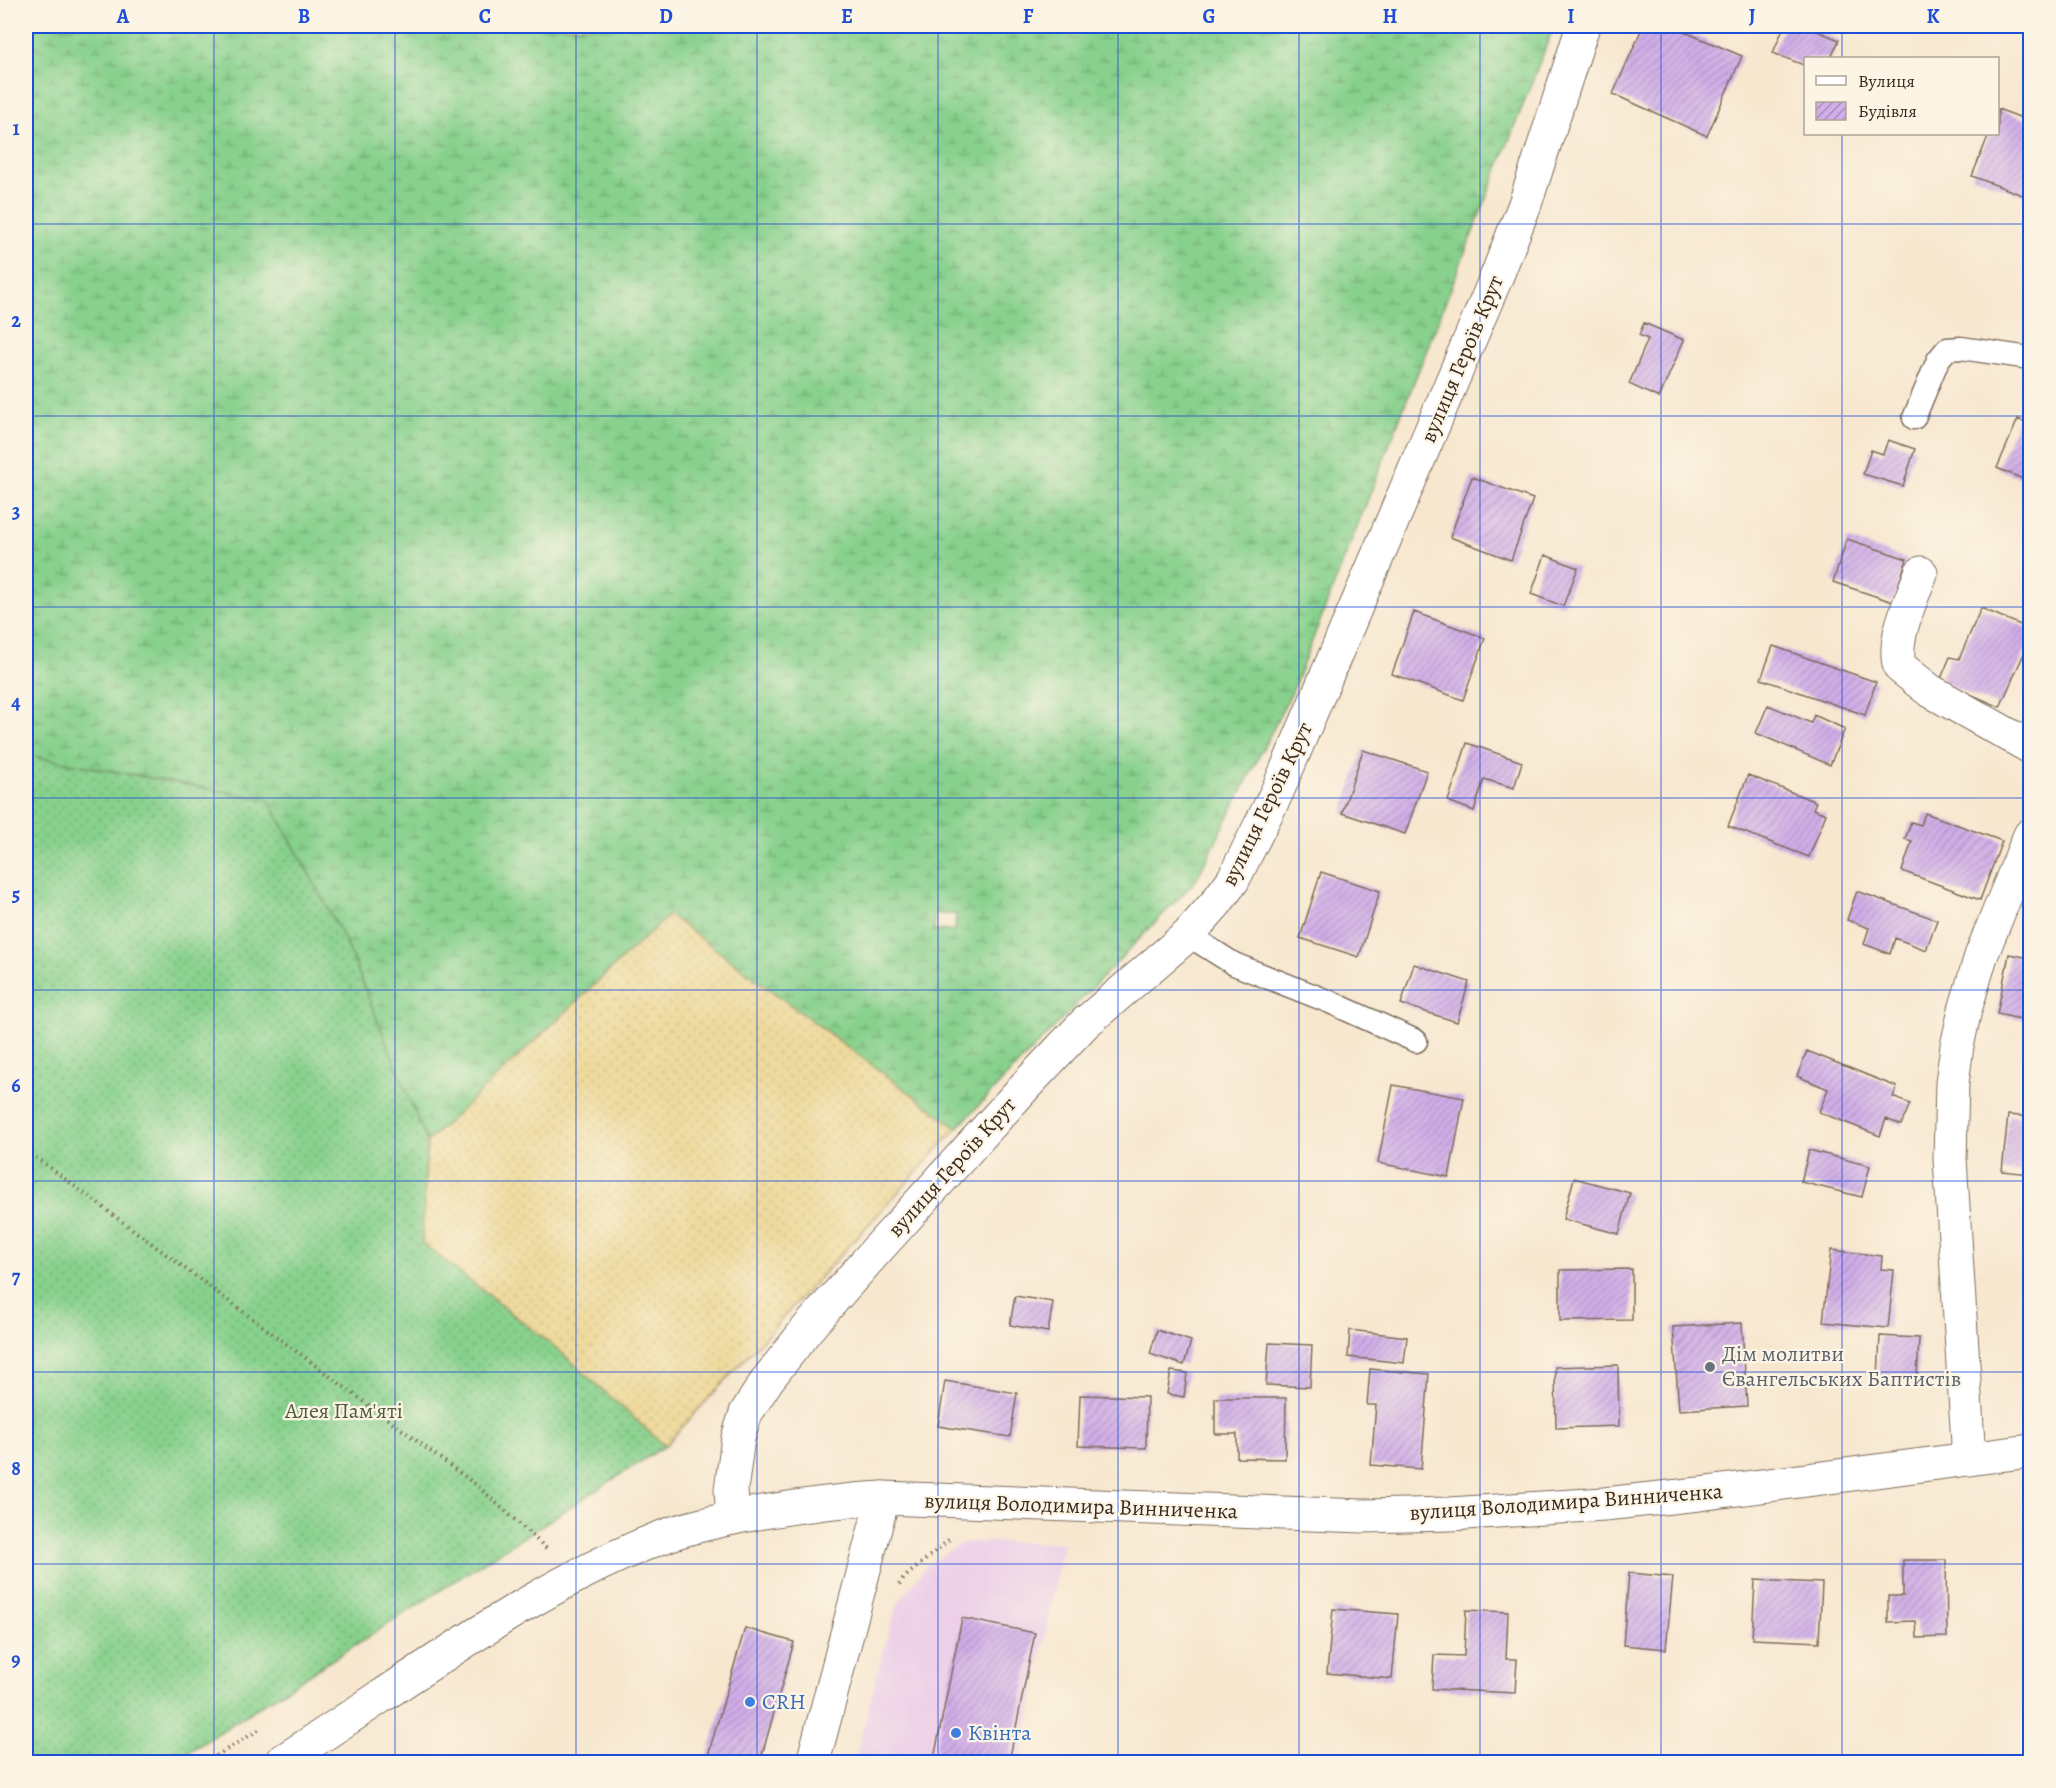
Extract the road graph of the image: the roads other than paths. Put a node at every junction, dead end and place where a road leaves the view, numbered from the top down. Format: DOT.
graph roads {
  1 [pos="1583,26"];
  2 [pos="2031,358"];
  3 [pos="1914,418"];
  4 [pos="1921,573"];
  5 [pos="2031,747"];
  6 [pos="2031,835"];
  7 [pos="1188,935"];
  8 [pos="1416,1041"];
  9 [pos="2031,1451"];
  10 [pos="1969,1459"];
  11 [pos="883,1498"];
  12 [pos="733,1518"];
  13 [pos="281,1762"];
  14 [pos="813,1762"];
  1 -- 7 [label="street, вулиця Героїв Крут"];
  2 -- 3 [label="lane"];
  4 -- 5 [label="street"];
  6 -- 10 [label="street"];
  7 -- 8 [label="lane"];
  7 -- 12 [label="street, вулиця Героїв Крут"];
  9 -- 10 [label="street, вулиця Володимира Винниченка"];
  10 -- 11 [label="street, вулиця Володимира Винниченка"];
  11 -- 12 [label="street, вулиця Володимира Винниченка"];
  11 -- 14 [label="street"];
  12 -- 13 [label="street, вулиця Володимира Винниченка"];
}
